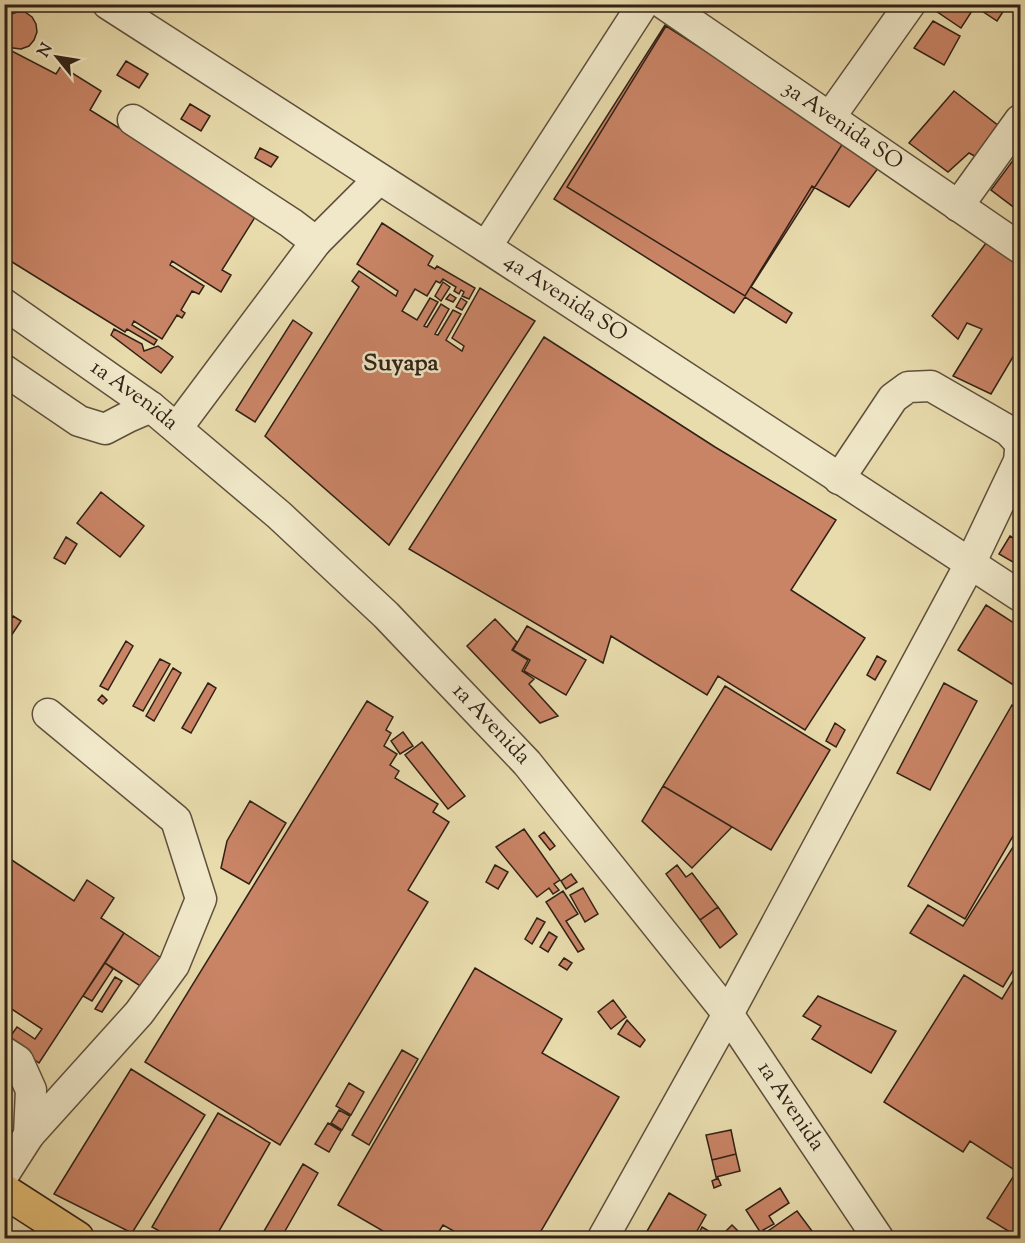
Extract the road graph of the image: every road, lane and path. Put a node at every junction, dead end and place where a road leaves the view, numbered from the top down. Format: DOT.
graph roads {
  1 [pos="108,4"];
  2 [pos="643,4"];
  3 [pos="910,4"];
  4 [pos="676,8"];
  5 [pos="830,117"];
  6 [pos="133,120"];
  7 [pos="1020,120"];
  8 [pos="379,179"];
  9 [pos="958,206"];
  10 [pos="316,242"];
  11 [pos="486,248"];
  12 [pos="1020,248"];
  13 [pos="4,304"];
  14 [pos="4,370"];
  15 [pos="151,407"];
  16 [pos="177,428"];
  17 [pos="1020,443"];
  18 [pos="1020,450"];
  19 [pos="839,479"];
  20 [pos="970,564"];
  21 [pos="1020,596"];
  22 [pos="48,714"];
  23 [pos="728,1014"];
  24 [pos="4,1052"];
  25 [pos="29,1136"];
  26 [pos="4,1174"];
  27 [pos="4,1191"];
  28 [pos="77,1239"];
  29 [pos="603,1239"];
  30 [pos="878,1239"];
  1 -- 8 [label="street, 4a Avenida SO"];
  2 -- 11 [label="street"];
  3 -- 5 [label="street"];
  4 -- 5 [label="street, 3a Avenida SO"];
  5 -- 9 [label="street, 3a Avenida SO"];
  6 -- 10 [label="street"];
  7 -- 9 [label="street"];
  8 -- 10 [label="street"];
  8 -- 11 [label="street, 4a Avenida SO"];
  9 -- 12 [label="street, 3a Avenida SO"];
  10 -- 16 [label="street"];
  11 -- 19 [label="street, 4a Avenida SO"];
  13 -- 15 [label="street, 1a Avenida"];
  14 -- 15 [label="street"];
  15 -- 16 [label="street, 1a Avenida"];
  16 -- 23 [label="street, 1a Avenida"];
  17 -- 19 [label="street"];
  18 -- 20 [label="street"];
  19 -- 20 [label="street, 4a Avenida SO"];
  20 -- 21 [label="street, 4a Avenida SO"];
  20 -- 23 [label="street"];
  22 -- 25 [label="street"];
  23 -- 29 [label="street"];
  23 -- 30 [label="street, 1a Avenida"];
  24 -- 25 [label="street"];
  25 -- 26 [label="street"];
  27 -- 28 [label="highway"];
}
